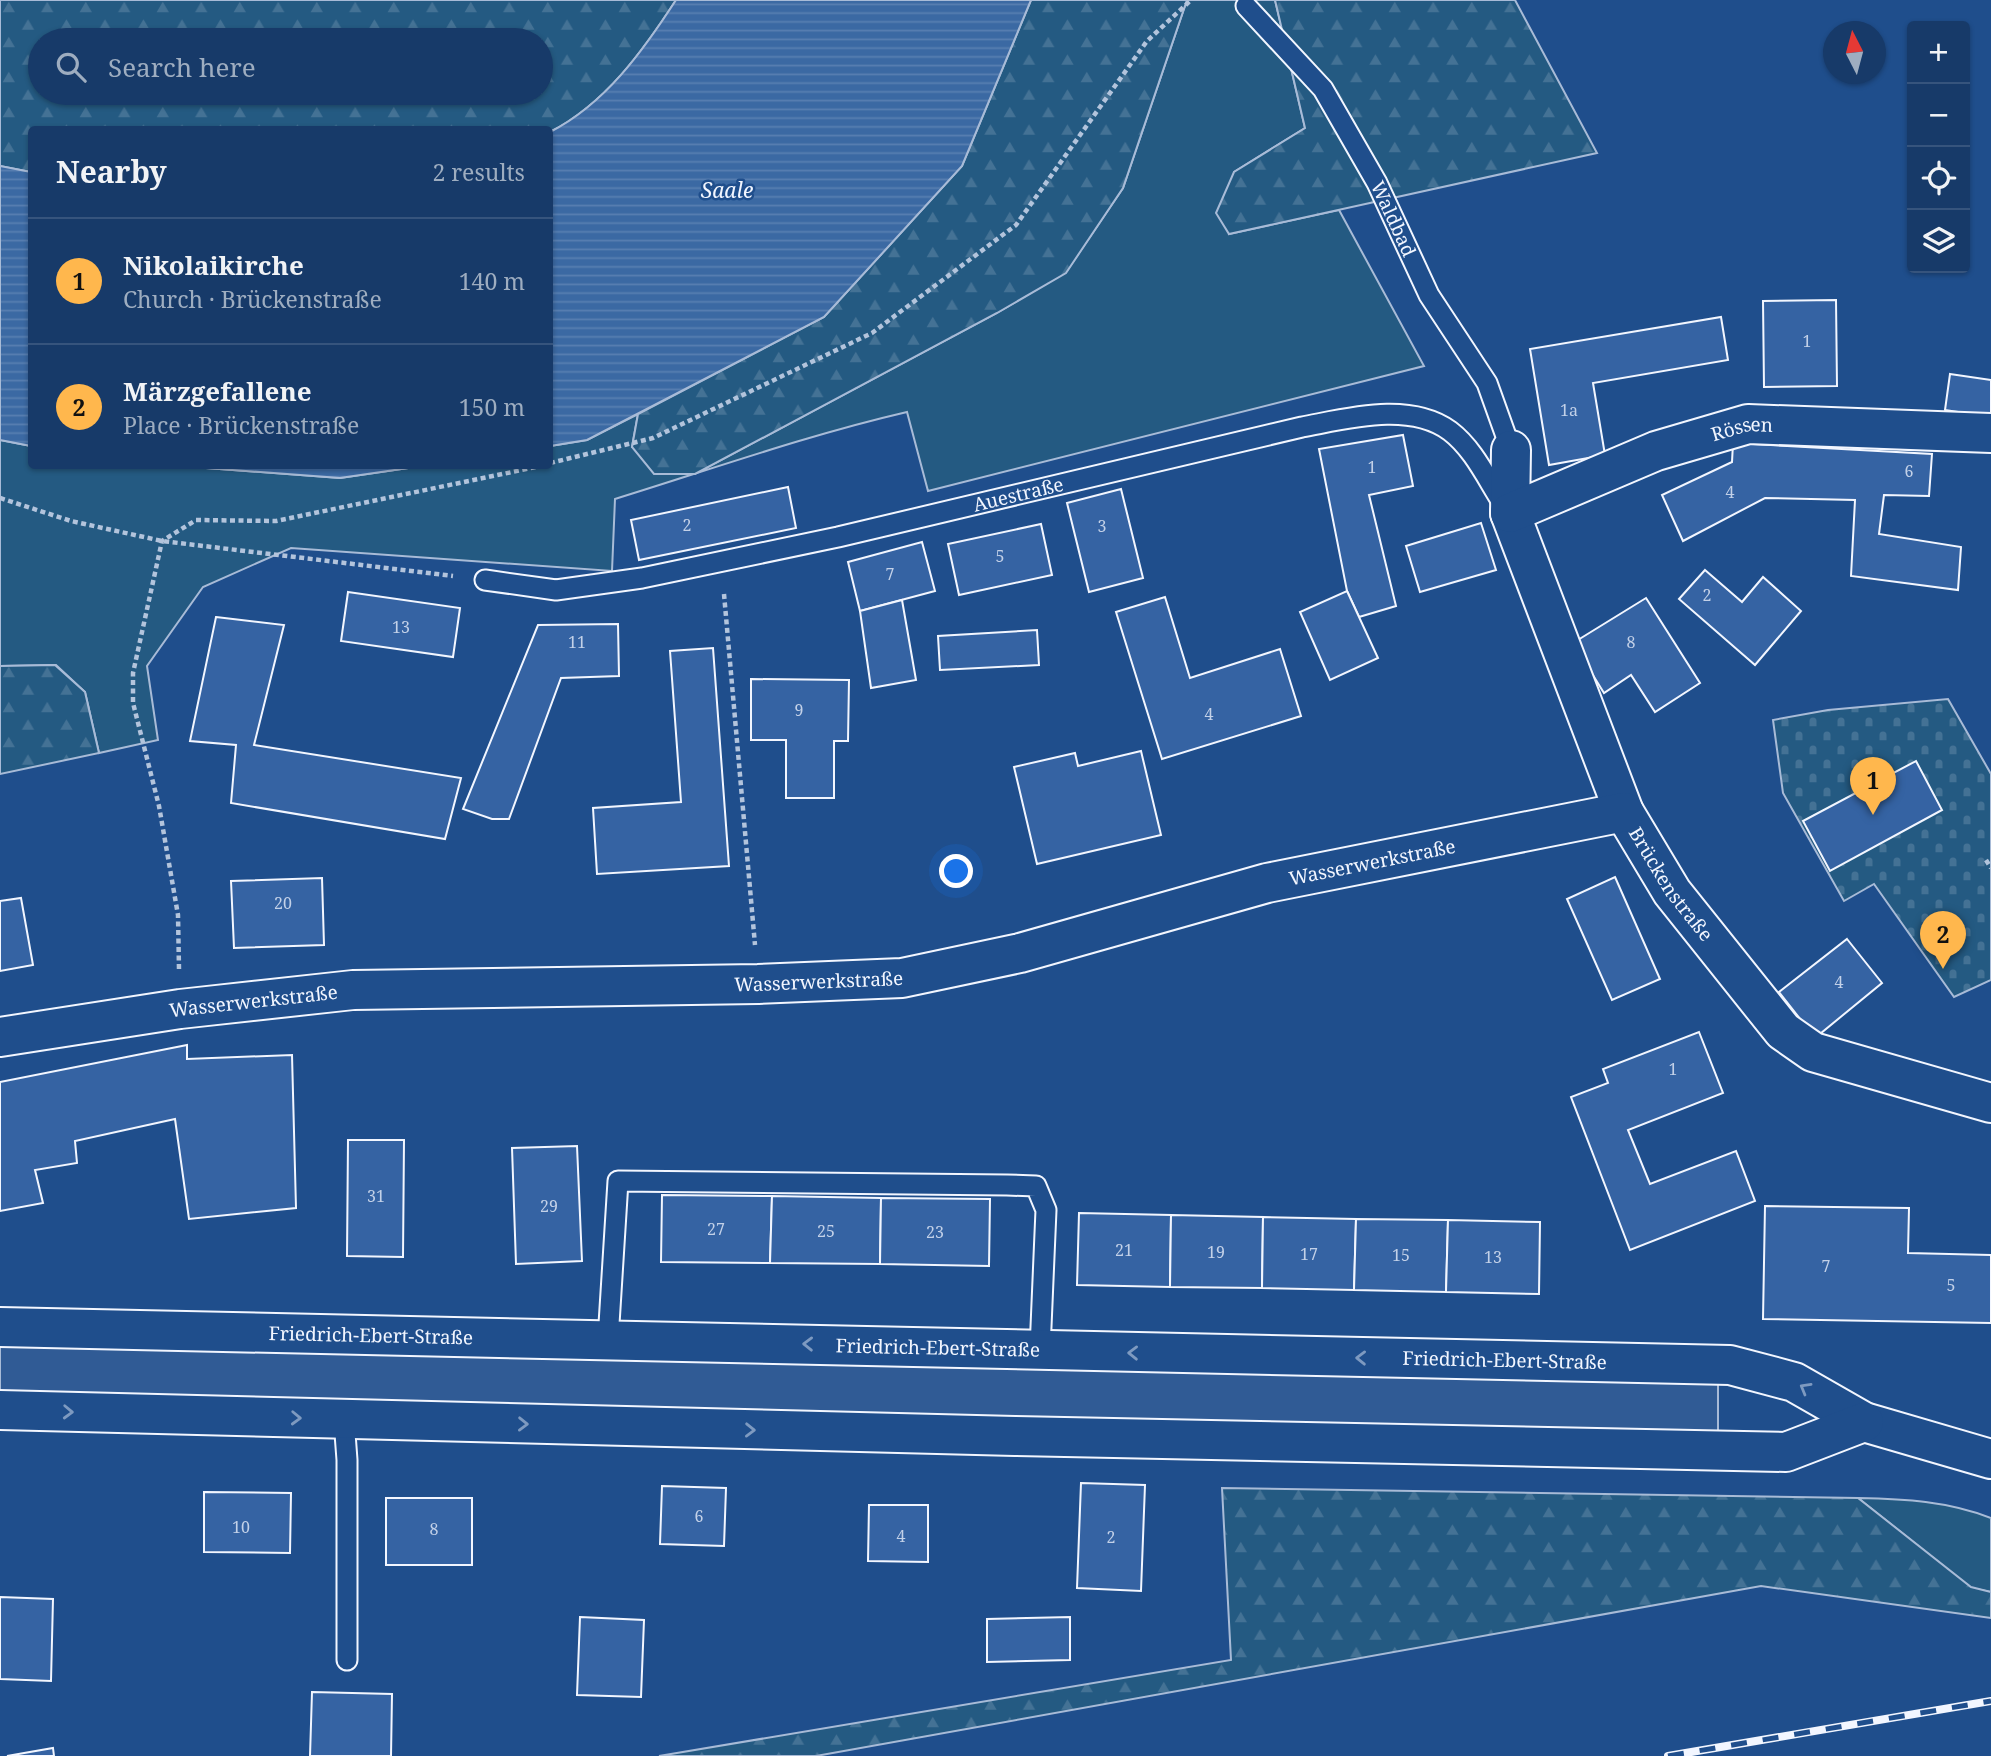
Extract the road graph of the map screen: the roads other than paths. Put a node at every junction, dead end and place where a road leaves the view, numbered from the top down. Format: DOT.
graph roads {
  1 [pos="1246,6"];
  2 [pos="1991,433"];
  3 [pos="1511,450"];
  4 [pos="1510,513"];
  5 [pos="485,580"];
  6 [pos="1624,812"];
  7 [pos="0,1037"];
  8 [pos="1991,1103"];
  9 [pos="0,1327"];
  10 [pos="608,1340"];
  11 [pos="1040,1350"];
  12 [pos="0,1410"];
  13 [pos="344,1420"];
  14 [pos="1864,1422"];
  15 [pos="1991,1459"];
  16 [pos="347,1660"];
  1 -- 3 [label="lane, Waldbad"];
  2 -- 4 [label="street, Rössen"];
  3 -- 4 [label="street"];
  4 -- 5 [label="lane, Auestraße"];
  4 -- 6 [label="street, Brückenstraße"];
  6 -- 7 [label="street, Wasserwerkstraße"];
  6 -- 8 [label="street, Brückenstraße"];
  9 -- 10 [label="street, Friedrich-Ebert-Straße"];
  11 -- 10 [label="street, Friedrich-Ebert-Straße, one-way"];
  10 -- 11 [label="lane"];
  14 -- 11 [label="street, Friedrich-Ebert-Straße, one-way"];
  12 -- 13 [label="street, one-way"];
  13 -- 14 [label="street, one-way"];
  13 -- 16 [label="lane"];
  14 -- 15 [label="street, Friedrich-Ebert-Straße"];
}
